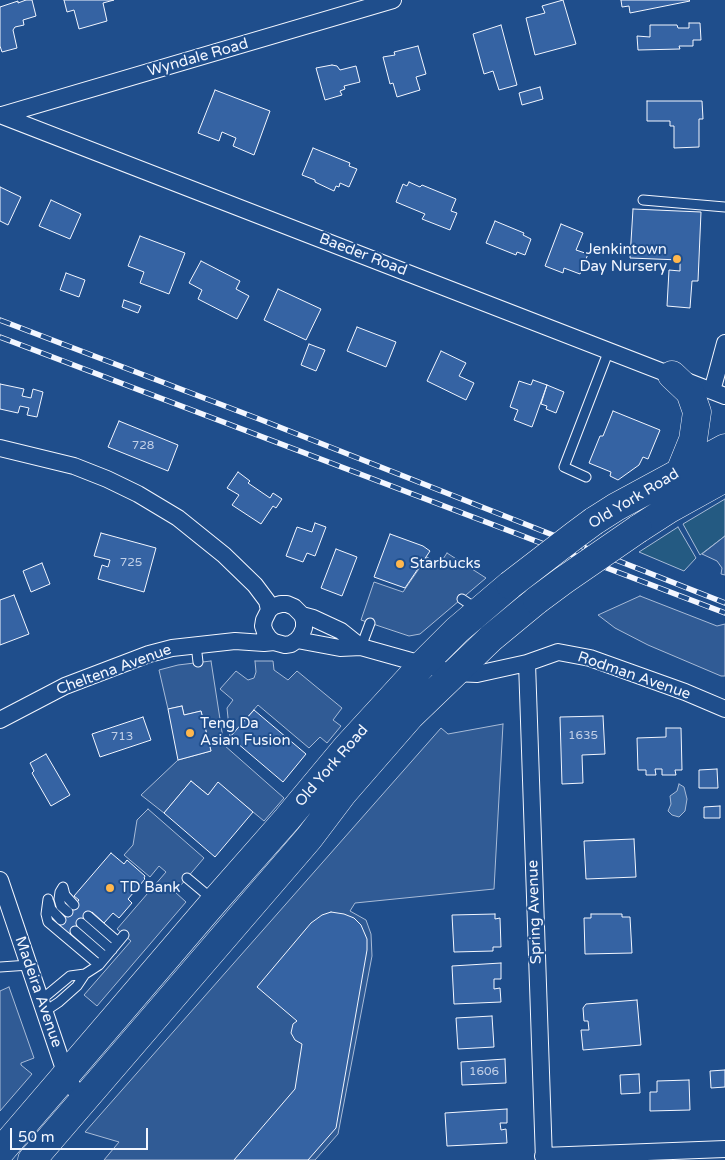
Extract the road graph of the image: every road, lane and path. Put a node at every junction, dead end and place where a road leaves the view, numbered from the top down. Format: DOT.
graph roads {
  1 [pos="393,0"];
  2 [pos="1,115"];
  3 [pos="643,200"];
  4 [pos="725,207"];
  5 [pos="725,343"];
  6 [pos="609,350"];
  7 [pos="672,374"];
  8 [pos="719,393"];
  9 [pos="0,448"];
  10 [pos="725,448"];
  11 [pos="680,472"];
  12 [pos="586,477"];
  13 [pos="725,478"];
  14 [pos="244,574"];
  15 [pos="287,604"];
  16 [pos="302,615"];
  17 [pos="370,623"];
  18 [pos="268,631"];
  19 [pos="297,640"];
  20 [pos="196,645"];
  21 [pos="361,647"];
  22 [pos="198,662"];
  23 [pos="526,663"];
  24 [pos="423,664"];
  25 [pos="454,673"];
  26 [pos="725,708"];
  27 [pos="0,720"];
  28 [pos="187,878"];
  29 [pos="0,880"];
  30 [pos="214,902"];
  31 [pos="74,905"];
  32 [pos="68,912"];
  33 [pos="62,920"];
  34 [pos="85,920"];
  35 [pos="74,931"];
  36 [pos="105,957"];
  37 [pos="29,965"];
  38 [pos="99,965"];
  39 [pos="0,967"];
  40 [pos="85,974"];
  41 [pos="43,1006"];
  42 [pos="66,1075"];
  43 [pos="82,1102"];
  44 [pos="725,1148"];
  45 [pos="0,1152"];
  46 [pos="544,1158"];
  47 [pos="32,1160"];
  1 -- 2 [label="street, Wyndale Road"];
  2 -- 6 [label="street, Baeder Road"];
  3 -- 4 [label="lane"];
  5 -- 8 [label="street"];
  6 -- 7 [label="street, Baeder Road"];
  6 -- 12 [label="lane"];
  7 -- 8 [label="street, Baeder Road"];
  7 -- 11 [label="highway"];
  9 -- 14 [label="street"];
  10 -- 11 [label="highway, Old York Road"];
  11 -- 24 [label="highway, Old York Road, bridge"];
  13 -- 25 [label="highway, Old York Road, bridge"];
  14 -- 15 [label="street"];
  14 -- 18 [label="street"];
  15 -- 16 [label="street"];
  15 -- 18 [label="street, Cheltena Avenue"];
  16 -- 19 [label="street"];
  16 -- 21 [label="street, Cheltena Avenue"];
  17 -- 21 [label="lane"];
  18 -- 19 [label="street, Cheltena Avenue"];
  18 -- 20 [label="street, Cheltena Avenue"];
  19 -- 21 [label="street, Cheltena Avenue"];
  20 -- 22 [label="lane"];
  20 -- 27 [label="street, Cheltena Avenue"];
  21 -- 24 [label="street, Cheltena Avenue"];
  23 -- 25 [label="street, Rodman Avenue"];
  23 -- 26 [label="street, Rodman Avenue"];
  23 -- 46 [label="street, Spring Avenue"];
  24 -- 25 [label="street, Cheltena Avenue"];
  24 -- 30 [label="highway, Old York Road"];
  25 -- 43 [label="highway, Old York Road"];
  28 -- 30 [label="lane"];
  29 -- 37 [label="street, Madeira Avenue"];
  30 -- 42 [label="highway, Old York Road"];
  31 -- 32 [label="lane"];
  33 -- 38 [label="lane"];
  34 -- 36 [label="lane"];
  35 -- 36 [label="lane"];
  36 -- 38 [label="lane"];
  37 -- 39 [label="lane"];
  37 -- 41 [label="street, Madeira Avenue"];
  38 -- 40 [label="lane"];
  40 -- 41 [label="lane"];
  40 -- 41 [label="lane"];
  41 -- 42 [label="street, Madeira Avenue"];
  42 -- 43 [label="street, Madeira Avenue"];
  42 -- 45 [label="highway, Old York Road"];
  43 -- 47 [label="highway, Old York Road"];
  44 -- 46 [label="street"];
}
